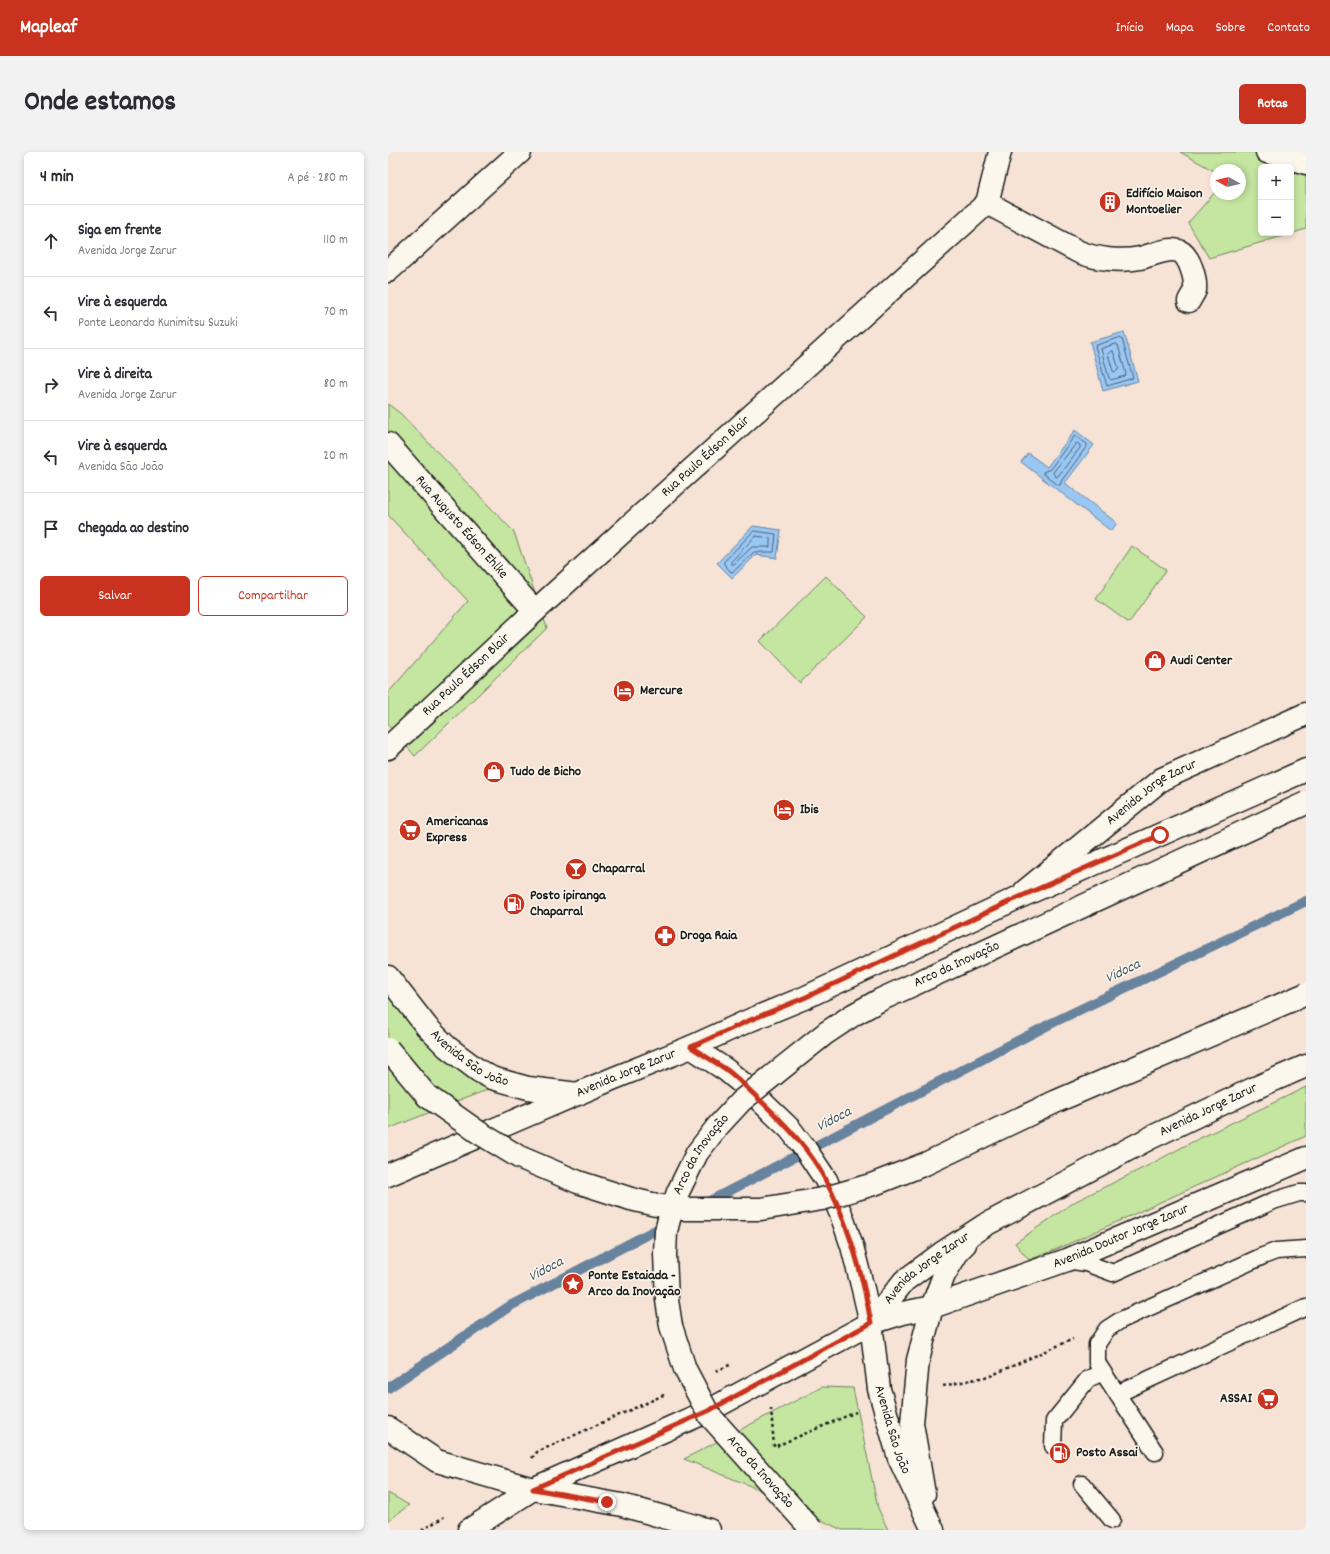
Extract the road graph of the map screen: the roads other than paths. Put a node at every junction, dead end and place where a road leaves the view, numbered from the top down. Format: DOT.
graph roads {
  1 [pos="520,152"];
  2 [pos="1000,152"];
  3 [pos="1267,152"];
  4 [pos="1306,163"];
  5 [pos="988,203"];
  6 [pos="388,271"];
  7 [pos="1189,301"];
  8 [pos="388,444"];
  9 [pos="535,611"];
  10 [pos="1306,714"];
  11 [pos="388,748"];
  12 [pos="1306,770"];
  13 [pos="1306,804"];
  14 [pos="1015,899"];
  15 [pos="388,977"];
  16 [pos="1306,994"];
  17 [pos="691,1047"];
  18 [pos="388,1049"];
  19 [pos="1306,1066"];
  20 [pos="578,1094"];
  21 [pos="1306,1158"];
  22 [pos="388,1175"];
  23 [pos="1306,1193"];
  24 [pos="985,1225"];
  25 [pos="1306,1249"];
  26 [pos="1068,1260"];
  27 [pos="1306,1306"];
  28 [pos="932,1307"];
  29 [pos="869,1315"];
  30 [pos="1103,1372"];
  31 [pos="1117,1394"];
  32 [pos="388,1428"];
  33 [pos="1053,1446"];
  34 [pos="1155,1452"];
  35 [pos="1082,1484"];
  36 [pos="533,1489"];
  37 [pos="1112,1520"];
  38 [pos="931,1526"];
  39 [pos="469,1530"];
  40 [pos="709,1530"];
  41 [pos="812,1530"];
  1 -- 6 [label="main road"];
  2 -- 5 [label="main road"];
  3 -- 4 [label="main road"];
  5 -- 7 [label="main road"];
  5 -- 9 [label="main road, Rua Paulo Édson Blair"];
  8 -- 9 [label="main road, Rua Augusto Édson Ehlke"];
  9 -- 11 [label="main road, Rua Paulo Édson Blair"];
  10 -- 14 [label="main road, Avenida Jorge Zarur"];
  12 -- 14 [label="main road, Avenida Jorge Zarur"];
  13 -- 41 [label="main road, Arco da Inovação, bridge"];
  14 -- 17 [label="main road, Avenida Jorge Zarur"];
  15 -- 20 [label="main road, Avenida São João"];
  16 -- 18 [label="main road, Arco da Inovação, bridge"];
  17 -- 20 [label="main road, Avenida Jorge Zarur"];
  17 -- 29 [label="main road, Avenida São João, bridge"];
  19 -- 24 [label="main road, Avenida Jorge Zarur"];
  20 -- 22 [label="main road, Avenida Jorge Zarur"];
  21 -- 26 [label="main road, Avenida Doutor Jorge Zarur"];
  23 -- 26 [label="lane"];
  24 -- 28 [label="main road"];
  24 -- 29 [label="main road, Avenida Jorge Zarur"];
  25 -- 30 [label="lane"];
  26 -- 28 [label="main road, Avenida Doutor Jorge Zarur"];
  27 -- 31 [label="lane"];
  28 -- 29 [label="main road, Avenida Doutor Jorge Zarur"];
  28 -- 38 [label="main road"];
  29 -- 36 [label="main road, Avenida Jorge Zarur"];
  29 -- 38 [label="main road, Avenida São João"];
  30 -- 31 [label="lane"];
  30 -- 33 [label="lane"];
  31 -- 34 [label="lane"];
  32 -- 36 [label="main road"];
  35 -- 37 [label="lane"];
  36 -- 39 [label="main road, Avenida Jorge Zarur"];
  36 -- 40 [label="main road"];
}
